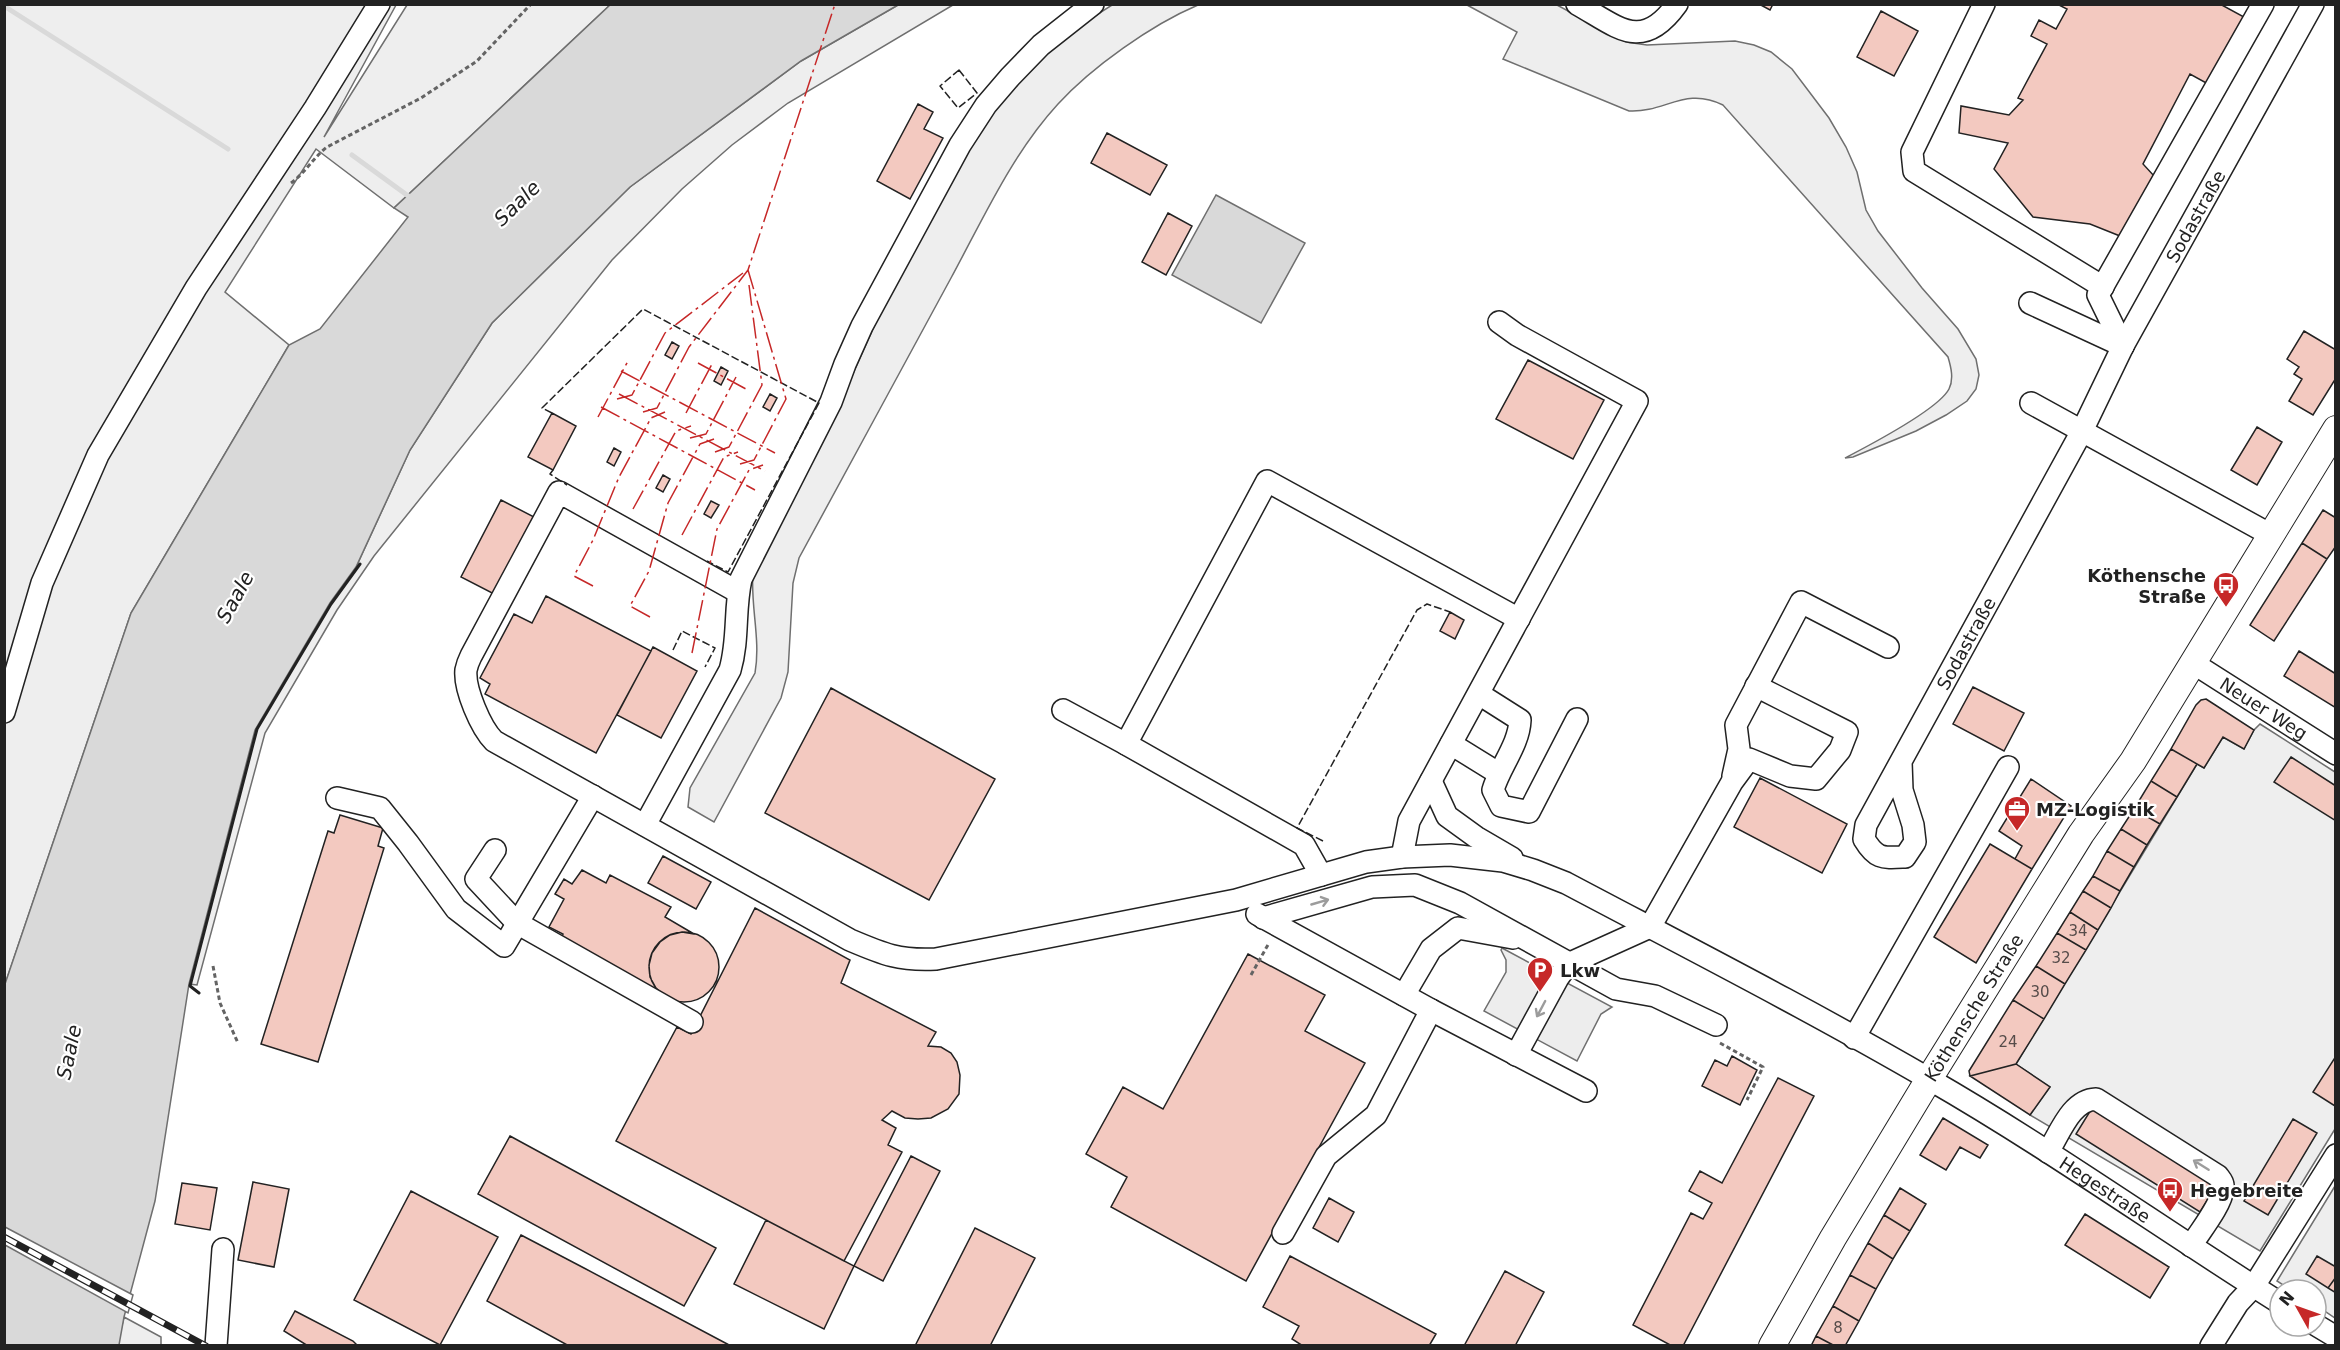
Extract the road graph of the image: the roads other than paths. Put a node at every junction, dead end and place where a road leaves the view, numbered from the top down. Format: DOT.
graph roads {
  1 [pos="379,4"];
  2 [pos="1093,4"];
  3 [pos="1577,4"];
  4 [pos="1677,4"];
  5 [pos="1984,4"];
  6 [pos="2263,4"];
  7 [pos="2313,4"];
  8 [pos="2103,287"];
  9 [pos="2030,303"];
  10 [pos="1499,322"];
  11 [pos="2123,346"];
  12 [pos="2031,403"];
  13 [pos="2336,429"];
  14 [pos="2082,431"];
  15 [pos="2271,535"];
  16 [pos="738,592"];
  17 [pos="1519,620"];
  18 [pos="1888,647"];
  19 [pos="2193,663"];
  20 [pos="1756,686"];
  21 [pos="1479,694"];
  22 [pos="1063,710"];
  23 [pos="4,712"];
  24 [pos="1577,719"];
  25 [pos="1126,744"];
  26 [pos="1451,744"];
  27 [pos="2336,754"];
  28 [pos="1901,762"];
  29 [pos="2008,767"];
  30 [pos="1498,773"];
  31 [pos="1431,781"];
  32 [pos="1732,782"];
  33 [pos="593,796"];
  34 [pos="337,798"];
  35 [pos="645,825"];
  36 [pos="495,850"];
  37 [pos="1402,857"];
  38 [pos="1533,870"];
  39 [pos="1321,875"];
  40 [pos="1236,900"];
  41 [pos="1271,922"];
  42 [pos="517,923"];
  43 [pos="1650,927"];
  44 [pos="1531,941"];
  45 [pos="1568,964"];
  46 [pos="1404,995"];
  47 [pos="1431,1010"];
  48 [pos="692,1022"];
  49 [pos="1718,1034"];
  50 [pos="1854,1038"];
  51 [pos="1516,1055"];
  52 [pos="1929,1079"];
  53 [pos="1587,1091"];
  54 [pos="2048,1152"];
  55 [pos="2336,1155"];
  56 [pos="1283,1233"];
  57 [pos="2191,1246"];
  58 [pos="223,1249"];
  59 [pos="2254,1286"];
  60 [pos="2268,1295"];
  61 [pos="216,1346"];
  62 [pos="1772,1346"];
  63 [pos="2211,1346"];
  1 -- 23 [label="street"];
  2 -- 16 [label="street"];
  3 -- 4 [label="street"];
  5 -- 8 [label="street"];
  6 -- 8 [label="street"];
  7 -- 11 [label="street, Sodastraße"];
  8 -- 11 [label="street"];
  9 -- 11 [label="street"];
  10 -- 17 [label="street"];
  11 -- 14 [label="street, Sodastraße"];
  12 -- 14 [label="street"];
  13 -- 15 [label="main road, Köthensche Straße"];
  14 -- 15 [label="street"];
  14 -- 28 [label="street, Sodastraße"];
  15 -- 19 [label="main road, Köthensche Straße"];
  16 -- 33 [label="street"];
  16 -- 35 [label="street"];
  17 -- 21 [label="street"];
  17 -- 25 [label="street"];
  18 -- 20 [label="street"];
  19 -- 27 [label="street, Neuer Weg"];
  19 -- 52 [label="main road, Köthensche Straße"];
  20 -- 32 [label="street"];
  20 -- 32 [label="street"];
  21 -- 26 [label="street"];
  21 -- 30 [label="street"];
  22 -- 25 [label="street"];
  24 -- 30 [label="street"];
  25 -- 39 [label="street"];
  26 -- 30 [label="street"];
  26 -- 31 [label="street"];
  29 -- 50 [label="street"];
  31 -- 37 [label="street"];
  31 -- 38 [label="street"];
  32 -- 43 [label="street"];
  33 -- 35 [label="street"];
  33 -- 42 [label="street"];
  34 -- 42 [label="street"];
  35 -- 40 [label="street"];
  36 -- 42 [label="street"];
  37 -- 38 [label="street"];
  37 -- 39 [label="street"];
  38 -- 43 [label="street, Hegestraße"];
  39 -- 40 [label="street"];
  40 -- 41 [label="street"];
  41 -- 44 [label="street, one-way"];
  41 -- 46 [label="street"];
  42 -- 48 [label="street"];
  43 -- 45 [label="street"];
  43 -- 50 [label="street, Hegestraße"];
  44 -- 45 [label="street"];
  44 -- 46 [label="street"];
  45 -- 49 [label="street"];
  45 -- 51 [label="street, one-way"];
  46 -- 47 [label="street"];
  47 -- 51 [label="street"];
  47 -- 56 [label="street"];
  50 -- 52 [label="street, Hegestraße"];
  51 -- 53 [label="street"];
  52 -- 54 [label="street, Hegestraße"];
  52 -- 62 [label="main road, Köthensche Straße"];
  54 -- 57 [label="street, Hegestraße"];
  57 -- 54 [label="street, one-way"];
  55 -- 59 [label="street"];
  57 -- 59 [label="street, Hegestraße"];
  58 -- 61 [label="street"];
  59 -- 60 [label="street, Hegestraße"];
  59 -- 63 [label="street"];
}
